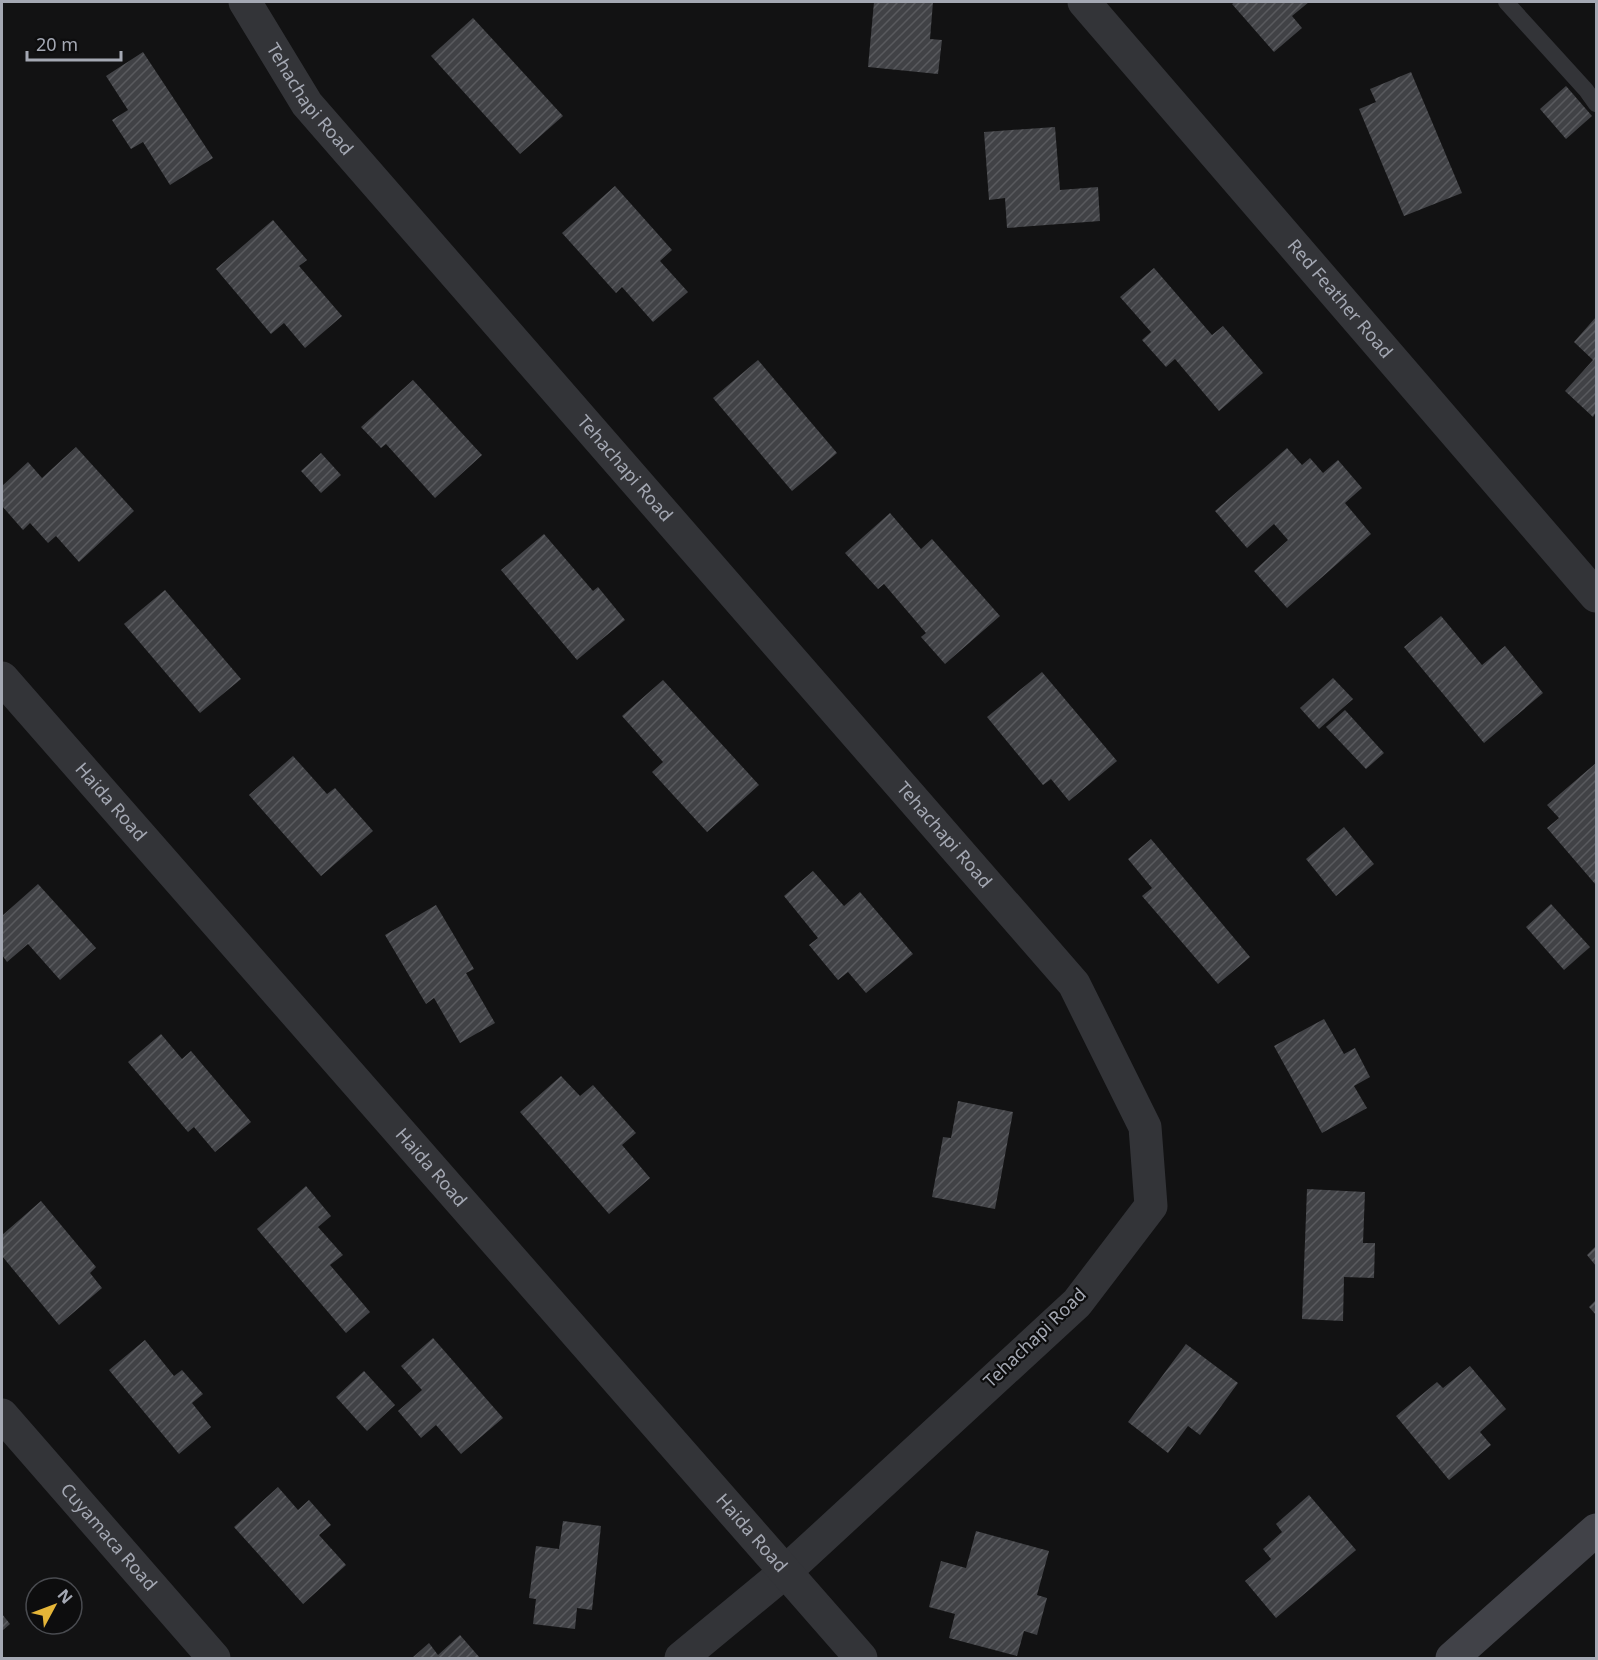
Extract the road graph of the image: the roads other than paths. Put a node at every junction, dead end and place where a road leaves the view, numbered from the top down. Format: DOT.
graph roads {
  1 [pos="245,2"];
  2 [pos="1084,2"];
  3 [pos="1506,2"];
  4 [pos="1596,104"];
  5 [pos="1591,578"];
  6 [pos="2,678"];
  7 [pos="2,1415"];
  8 [pos="1596,1530"];
  9 [pos="785,1572"];
  10 [pos="214,1659"];
  11 [pos="681,1659"];
  12 [pos="861,1659"];
  13 [pos="1452,1659"];
  1 -- 9 [label="street, Tehachapi Road"];
  2 -- 5 [label="street, Red Feather Road"];
  3 -- 4 [label="lane"];
  6 -- 9 [label="street, Haida Road"];
  7 -- 10 [label="street, Cuyamaca Road"];
  8 -- 13 [label="main road"];
  9 -- 11 [label="street, Tehachapi Road"];
  9 -- 12 [label="street, Haida Road"];
}
